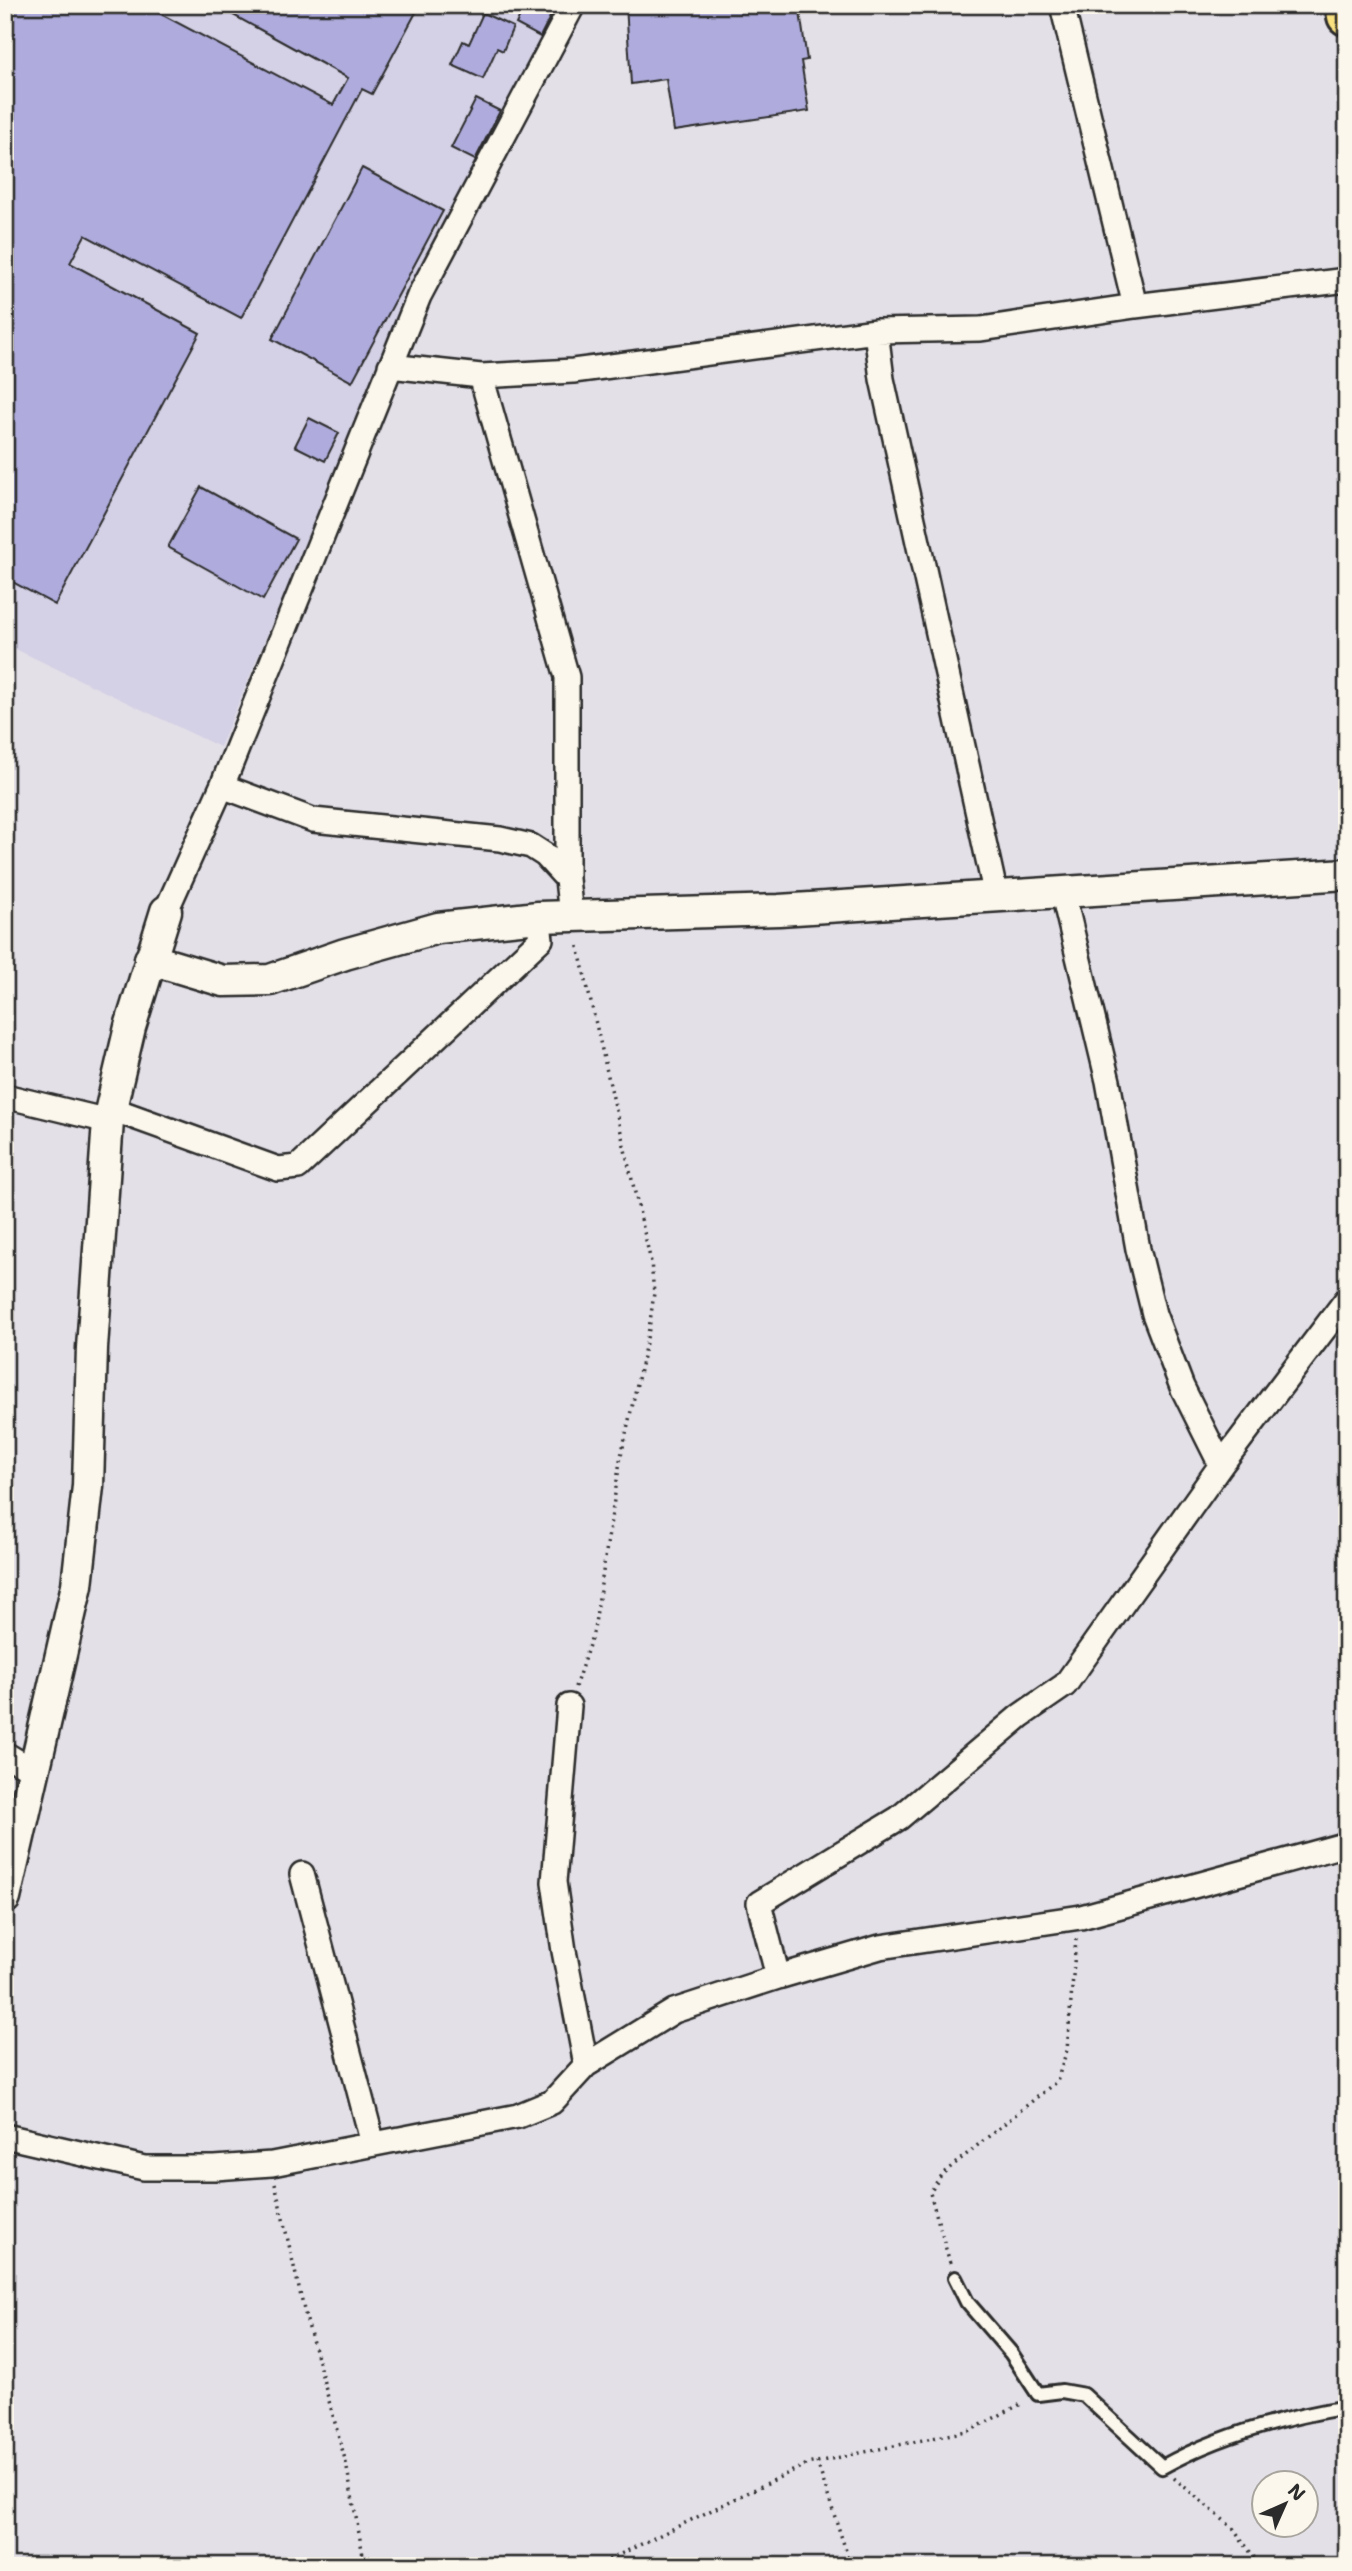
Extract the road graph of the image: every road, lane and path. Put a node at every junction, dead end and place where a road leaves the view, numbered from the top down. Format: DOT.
graph roads {
  1 [pos="573,5"];
  2 [pos="1062,5"];
  3 [pos="1345,5"];
  4 [pos="1347,16"];
  5 [pos="1347,280"];
  6 [pos="1135,306"];
  7 [pos="876,331"];
  8 [pos="390,366"];
  9 [pos="481,376"];
  10 [pos="222,786"];
  11 [pos="1347,874"];
  12 [pos="567,879"];
  13 [pos="1063,894"];
  14 [pos="996,896"];
  15 [pos="166,911"];
  16 [pos="571,916"];
  17 [pos="538,917"];
  18 [pos="150,959"];
  19 [pos="5,1096"];
  20 [pos="110,1115"];
  21 [pos="1347,1299"];
  22 [pos="1221,1465"];
  23 [pos="569,1706"];
  24 [pos="5,1754"];
  25 [pos="32,1770"];
  26 [pos="1347,1844"];
  27 [pos="302,1874"];
  28 [pos="5,1898"];
  29 [pos="1081,1917"];
  30 [pos="778,1977"];
  31 [pos="586,2065"];
  32 [pos="5,2136"];
  33 [pos="373,2144"];
  34 [pos="272,2164"];
  35 [pos="955,2278"];
  36 [pos="1038,2394"];
  37 [pos="1347,2407"];
  38 [pos="817,2462"];
  39 [pos="1162,2467"];
  40 [pos="365,2566"];
  41 [pos="596,2566"];
  42 [pos="851,2566"];
  43 [pos="1260,2566"];
  1 -- 8 [label="street"];
  2 -- 6 [label="street"];
  3 -- 4 [label="highway"];
  5 -- 6 [label="street"];
  6 -- 7 [label="street"];
  7 -- 9 [label="street"];
  7 -- 14 [label="street"];
  8 -- 9 [label="street"];
  8 -- 10 [label="street"];
  9 -- 12 [label="street"];
  10 -- 12 [label="street"];
  10 -- 15 [label="street"];
  11 -- 13 [label="street"];
  12 -- 16 [label="street"];
  13 -- 14 [label="street"];
  13 -- 22 [label="street"];
  14 -- 16 [label="street"];
  15 -- 18 [label="street"];
  16 -- 17 [label="street"];
  16 -- 23 [label="path"];
  17 -- 18 [label="street"];
  17 -- 20 [label="street"];
  18 -- 20 [label="street"];
  19 -- 20 [label="street"];
  20 -- 25 [label="street"];
  21 -- 22 [label="street"];
  22 -- 30 [label="street"];
  23 -- 31 [label="street"];
  24 -- 25 [label="street"];
  25 -- 28 [label="street"];
  26 -- 29 [label="street"];
  27 -- 33 [label="street"];
  29 -- 30 [label="street"];
  29 -- 35 [label="path"];
  30 -- 31 [label="street"];
  31 -- 33 [label="street"];
  32 -- 34 [label="street"];
  33 -- 34 [label="street"];
  34 -- 40 [label="path"];
  35 -- 36 [label="lane"];
  36 -- 38 [label="path"];
  36 -- 39 [label="lane"];
  37 -- 39 [label="lane"];
  38 -- 41 [label="path"];
  38 -- 42 [label="path"];
  39 -- 43 [label="path"];
}
